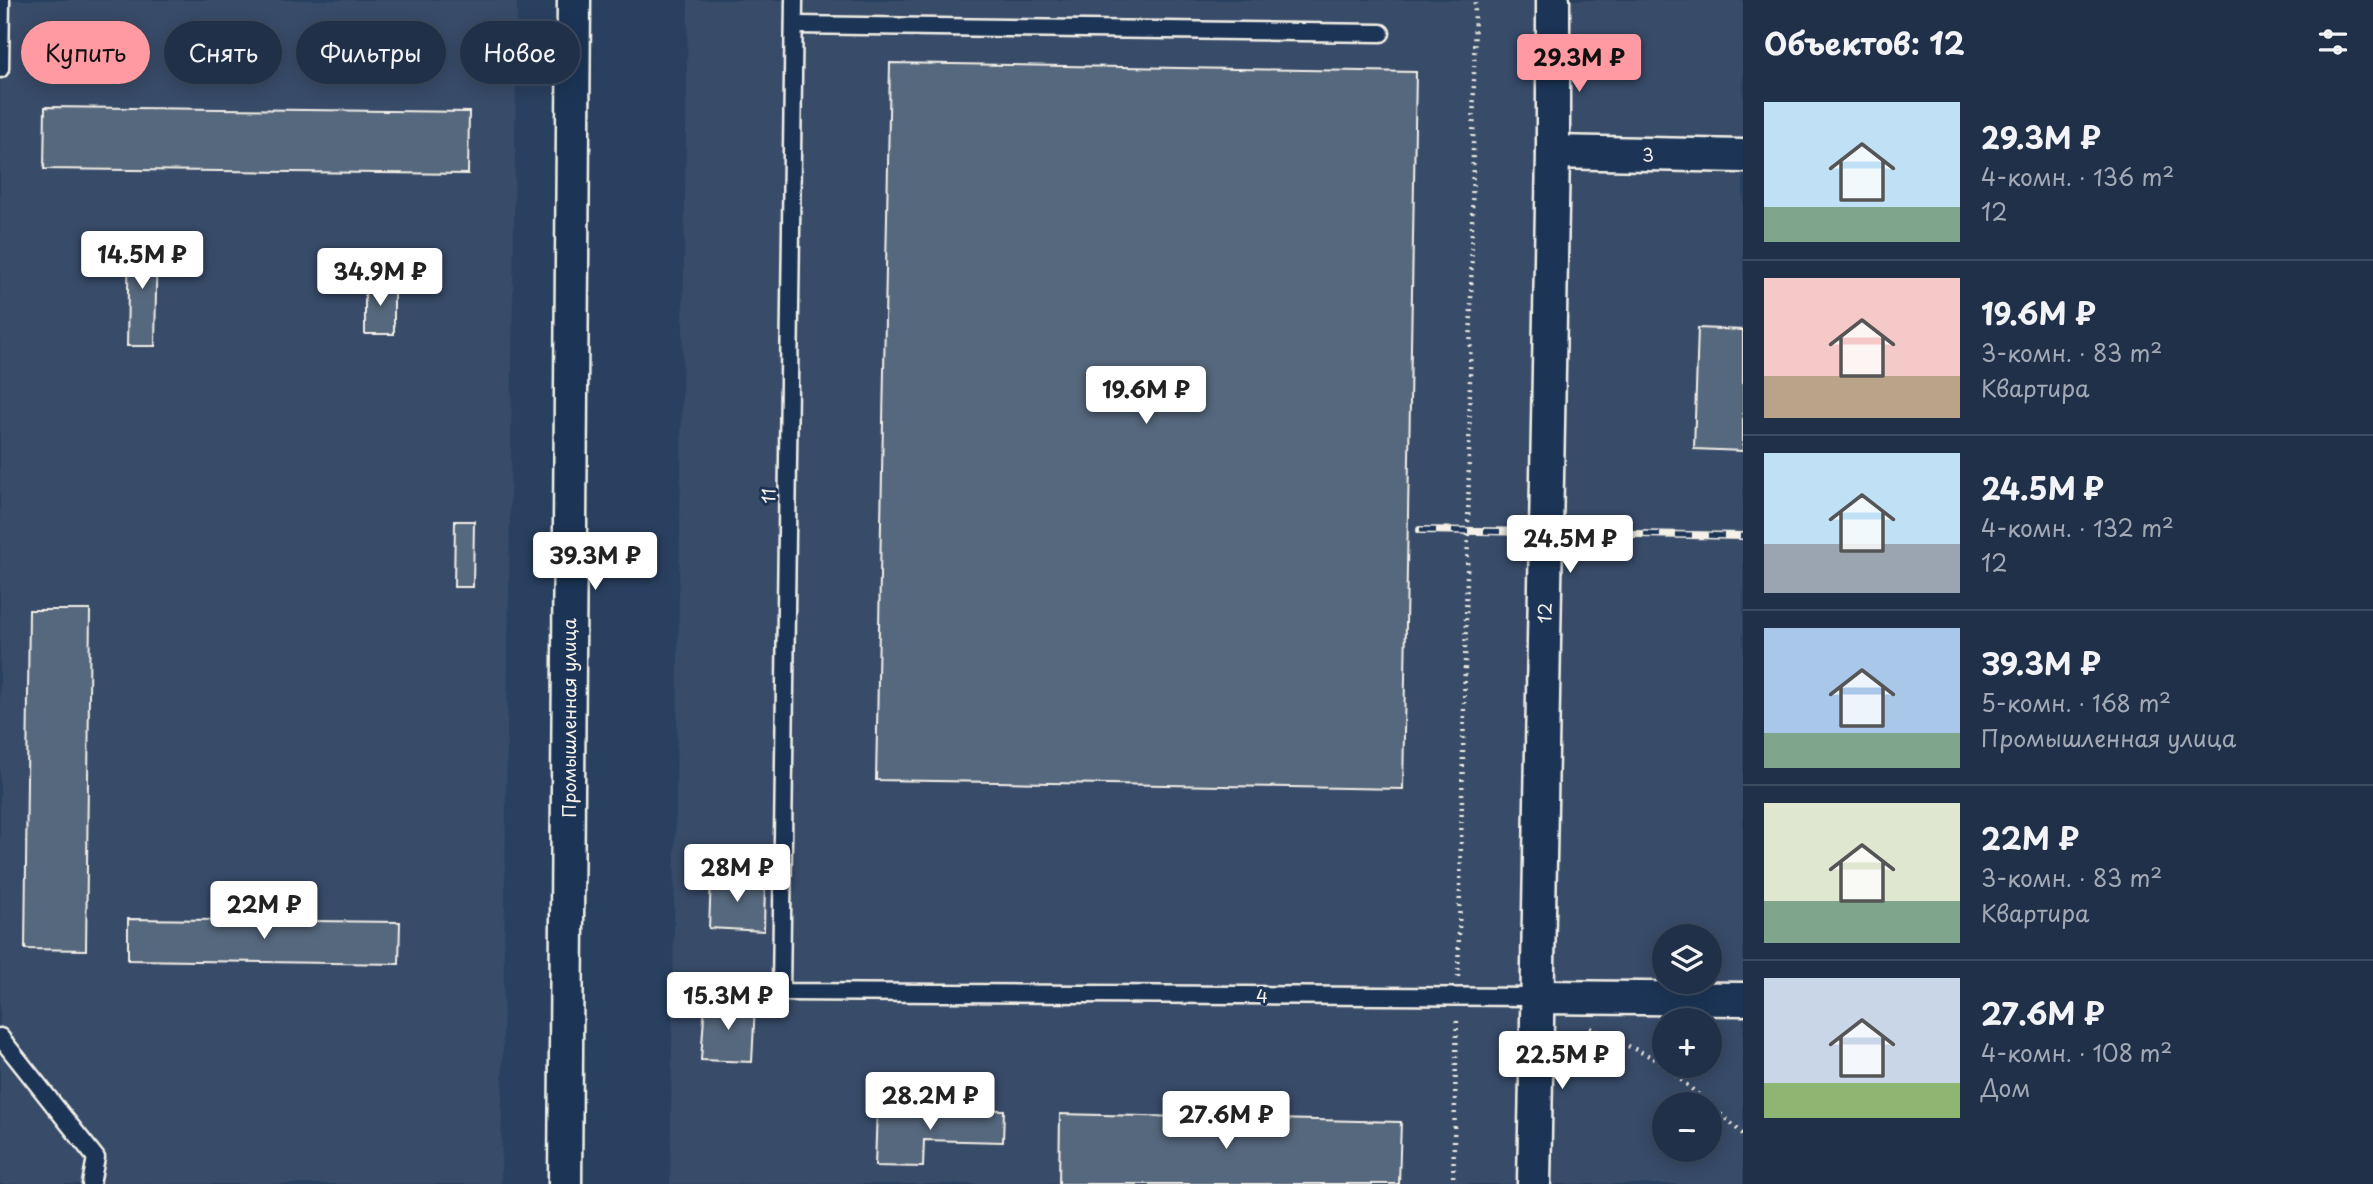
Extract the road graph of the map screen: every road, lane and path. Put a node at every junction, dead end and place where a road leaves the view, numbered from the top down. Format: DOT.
graph roads {
  1 [pos="1,0"];
  2 [pos="574,0"];
  3 [pos="794,0"];
  4 [pos="1475,0"];
  5 [pos="1553,0"];
  6 [pos="794,25"];
  7 [pos="1381,33"];
  8 [pos="0,69"];
  9 [pos="1553,152"];
  10 [pos="1743,156"];
  11 [pos="1458,989"];
  12 [pos="781,992"];
  13 [pos="1538,997"];
  14 [pos="1743,999"];
  15 [pos="1457,1003"];
  16 [pos="1579,1022"];
  17 [pos="0,1037"];
  18 [pos="1652,1057"];
  19 [pos="1678,1078"];
  20 [pos="1694,1092"];
  21 [pos="1722,1116"];
  22 [pos="1743,1134"];
  23 [pos="91,1184"];
  24 [pos="565,1184"];
  25 [pos="1453,1184"];
  26 [pos="1534,1184"];
  1 -- 8 [label="lane"];
  2 -- 24 [label="street, Промышленная улица"];
  3 -- 6 [label="lane, 11"];
  4 -- 11 [label="path"];
  5 -- 9 [label="street, 12"];
  6 -- 7 [label="lane"];
  6 -- 12 [label="lane, 11"];
  9 -- 10 [label="street, 3"];
  9 -- 13 [label="street, 12"];
  12 -- 13 [label="lane, 4"];
  13 -- 14 [label="street, 4"];
  13 -- 26 [label="street, 12"];
  15 -- 25 [label="path"];
  16 -- 18 [label="path"];
  17 -- 23 [label="lane"];
  19 -- 20 [label="path"];
  21 -- 22 [label="path"];
}
